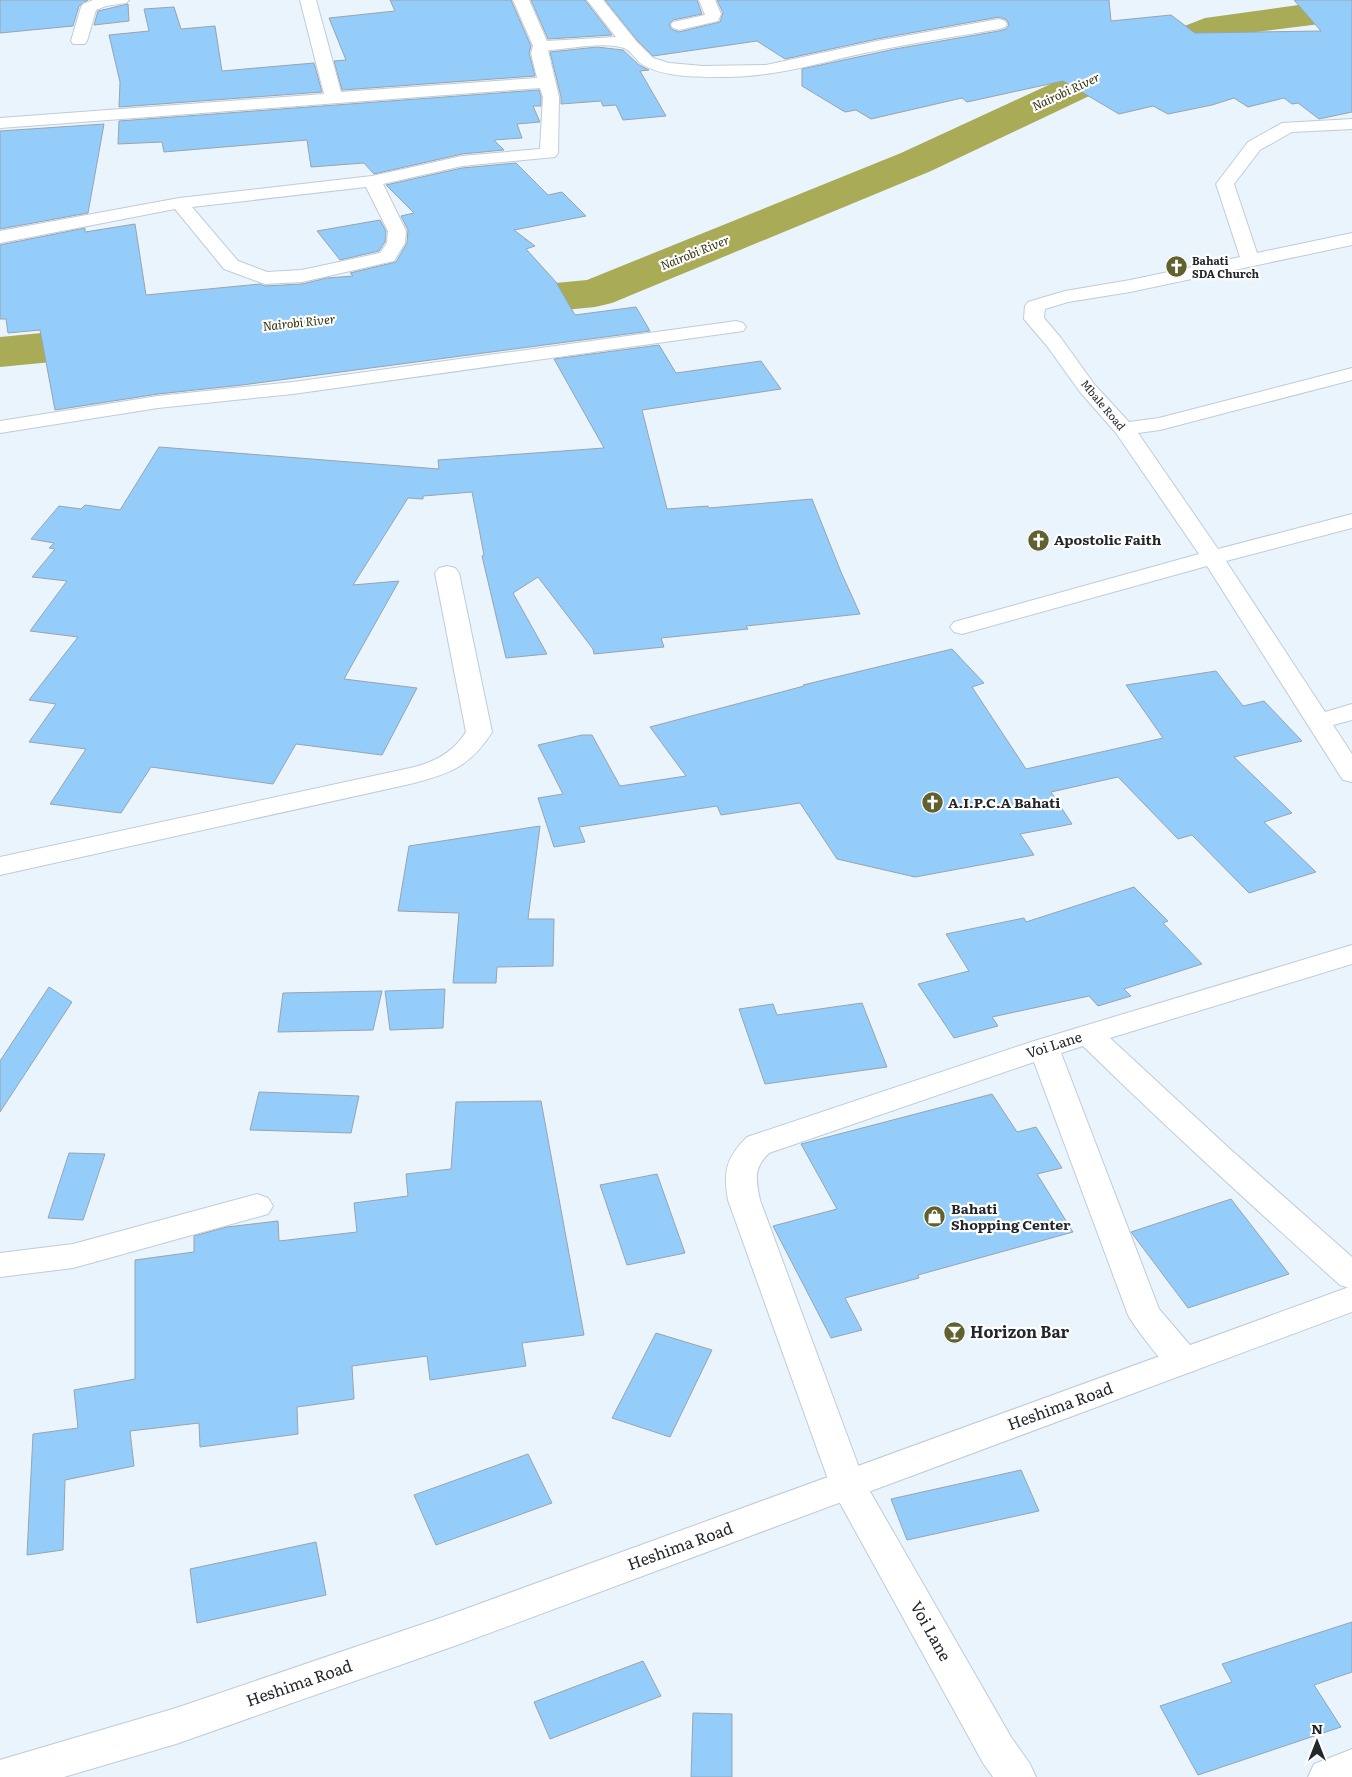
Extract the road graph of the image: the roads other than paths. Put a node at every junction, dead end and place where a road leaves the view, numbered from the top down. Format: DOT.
graph roads {
  1 [pos="121,0"];
  2 [pos="308,0"];
  3 [pos="521,0"];
  4 [pos="595,0"];
  5 [pos="707,0"];
  6 [pos="999,24"];
  7 [pos="679,26"];
  8 [pos="79,41"];
  9 [pos="630,45"];
  10 [pos="540,46"];
  11 [pos="547,82"];
  12 [pos="334,99"];
  13 [pos="0,123"];
  14 [pos="1352,124"];
  15 [pos="372,181"];
  16 [pos="179,203"];
  17 [pos="0,237"];
  18 [pos="1352,239"];
  19 [pos="1250,260"];
  20 [pos="736,327"];
  21 [pos="1352,374"];
  22 [pos="0,427"];
  23 [pos="1124,429"];
  24 [pos="1352,521"];
  25 [pos="1214,558"];
  26 [pos="447,573"];
  27 [pos="962,627"];
  28 [pos="1352,712"];
  29 [pos="1318,722"];
  30 [pos="1352,774"];
  31 [pos="0,866"];
  32 [pos="1352,954"];
  33 [pos="1088,1034"];
  34 [pos="1044,1048"];
  35 [pos="257,1206"];
  36 [pos="0,1265"];
  37 [pos="1352,1276"];
  38 [pos="1352,1299"];
  39 [pos="1184,1361"];
  40 [pos="848,1485"];
  41 [pos="1352,1767"];
  42 [pos="3,1777"];
  43 [pos="1016,1777"];
  44 [pos="1328,1777"];
  1 -- 8 [label="street"];
  2 -- 12 [label="street"];
  3 -- 10 [label="street"];
  4 -- 9 [label="street"];
  5 -- 7 [label="street"];
  6 -- 9 [label="street"];
  9 -- 10 [label="street"];
  10 -- 11 [label="street"];
  11 -- 12 [label="street"];
  11 -- 15 [label="street"];
  12 -- 13 [label="street"];
  14 -- 19 [label="street"];
  15 -- 16 [label="street"];
  15 -- 16 [label="street"];
  16 -- 17 [label="street"];
  18 -- 19 [label="street, Mbale Road"];
  19 -- 23 [label="street, Mbale Road"];
  20 -- 22 [label="street"];
  21 -- 23 [label="street"];
  23 -- 25 [label="street, Mbale Road"];
  24 -- 25 [label="street"];
  25 -- 27 [label="street"];
  25 -- 29 [label="street, Mbale Road"];
  26 -- 31 [label="street"];
  28 -- 29 [label="street"];
  29 -- 30 [label="street, Mbale Road"];
  32 -- 33 [label="street, Voi Lane"];
  33 -- 34 [label="street, Voi Lane"];
  33 -- 37 [label="street"];
  34 -- 39 [label="street"];
  34 -- 40 [label="street, Voi Lane"];
  35 -- 36 [label="street"];
  38 -- 39 [label="street, Heshima Road"];
  39 -- 40 [label="street, Heshima Road"];
  40 -- 42 [label="street, Heshima Road"];
  40 -- 43 [label="street, Voi Lane"];
  41 -- 44 [label="street"];
}
